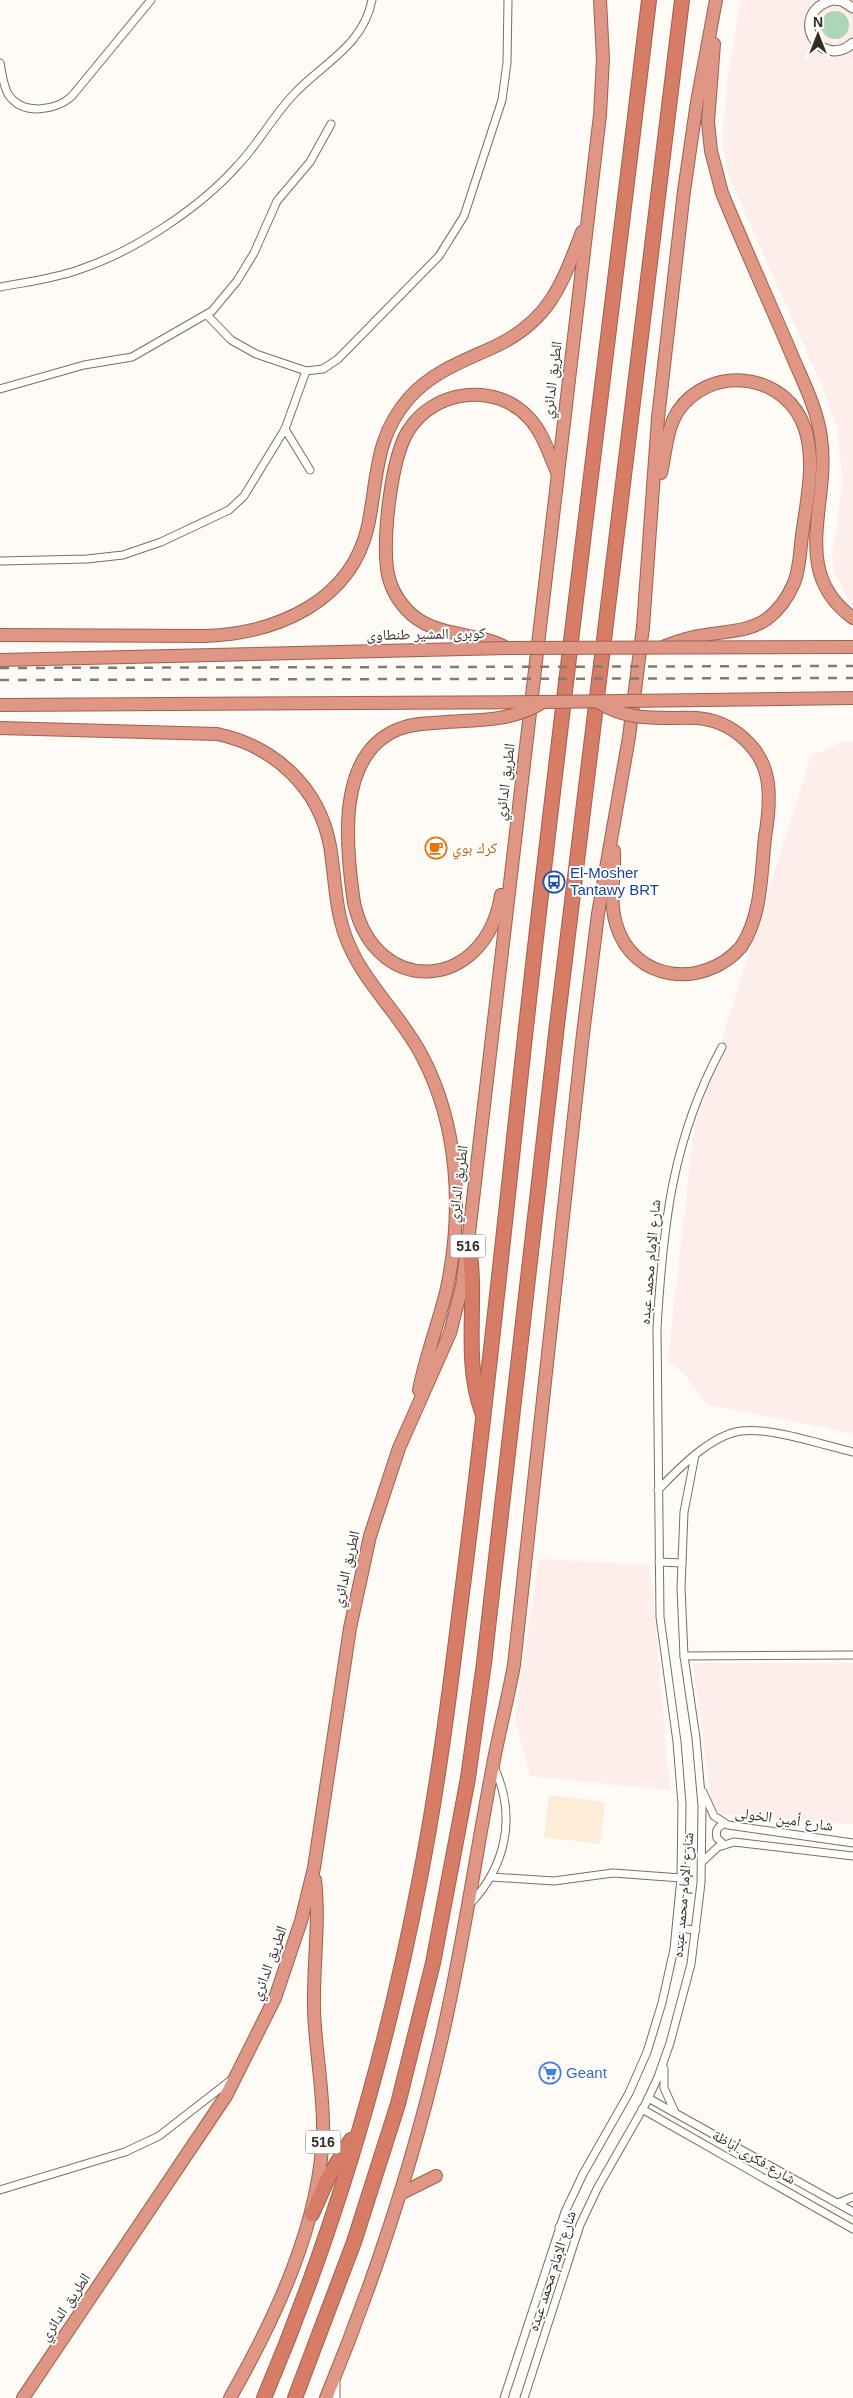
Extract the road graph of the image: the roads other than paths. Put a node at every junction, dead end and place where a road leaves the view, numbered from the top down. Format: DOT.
graph roads {
  1 [pos="151,0"];
  2 [pos="372,0"];
  3 [pos="508,0"];
  4 [pos="600,0"];
  5 [pos="649,0"];
  6 [pos="682,0"];
  7 [pos="716,0"];
  8 [pos="829,0"];
  9 [pos="851,4"];
  10 [pos="712,18"];
  11 [pos="853,43"];
  12 [pos="0,63"];
  13 [pos="331,124"];
  14 [pos="588,216"];
  15 [pos="0,287"];
  16 [pos="207,315"];
  17 [pos="306,371"];
  18 [pos="0,389"];
  19 [pos="285,429"];
  20 [pos="310,470"];
  21 [pos="558,474"];
  22 [pos="653,494"];
  23 [pos="0,561"];
  24 [pos="853,618"];
  25 [pos="0,635"];
  26 [pos="665,646"];
  27 [pos="853,647"];
  28 [pos="507,648"];
  29 [pos="0,660"];
  30 [pos="853,698"];
  31 [pos="598,701"];
  32 [pos="542,702"];
  33 [pos="0,704"];
  34 [pos="0,728"];
  35 [pos="611,834"];
  36 [pos="515,836"];
  37 [pos="722,1047"];
  38 [pos="468,1242"];
  39 [pos="415,1410"];
  40 [pos="484,1418"];
  41 [pos="853,1452"];
  42 [pos="695,1455"];
  43 [pos="658,1490"];
  44 [pos="659,1562"];
  45 [pos="682,1563"];
  46 [pos="853,1655"];
  47 [pos="684,1656"];
  48 [pos="493,1764"];
  49 [pos="701,1788"];
  50 [pos="724,1824"];
  51 [pos="853,1843"];
  52 [pos="724,1844"];
  53 [pos="853,1856"];
  54 [pos="702,1862"];
  55 [pos="314,1868"];
  56 [pos="491,1877"];
  57 [pos="682,1878"];
  58 [pos="470,1905"];
  59 [pos="676,1928"];
  60 [pos="696,1930"];
  61 [pos="664,2060"];
  62 [pos="239,2072"];
  63 [pos="648,2098"];
  64 [pos="642,2109"];
  65 [pos="674,2111"];
  66 [pos="359,2130"];
  67 [pos="436,2176"];
  68 [pos="0,2190"];
  69 [pos="400,2194"];
  70 [pos="853,2197"];
  71 [pos="838,2203"];
  72 [pos="853,2212"];
  73 [pos="312,2214"];
  74 [pos="559,2227"];
  75 [pos="853,2229"];
  76 [pos="577,2234"];
  77 [pos="335,2376"];
  78 [pos="24,2398"];
  79 [pos="230,2398"];
  80 [pos="264,2398"];
  81 [pos="295,2398"];
  82 [pos="326,2398"];
  83 [pos="336,2398"];
  84 [pos="504,2398"];
  85 [pos="524,2398"];
  1 -- 12 [label="street"];
  2 -- 15 [label="street"];
  3 -- 17 [label="street"];
  4 -- 14 [label="highway, الطريق الدائري / 516"];
  5 -- 40 [label="highway, 516"];
  6 -- 81 [label="highway"];
  7 -- 10 [label="highway"];
  8 -- 9 [label="street"];
  8 -- 11 [label="street"];
  10 -- 22 [label="highway"];
  10 -- 24 [label="highway"];
  13 -- 16 [label="street"];
  14 -- 21 [label="highway, الطريق الدائري / 516"];
  14 -- 25 [label="highway"];
  16 -- 17 [label="street"];
  16 -- 18 [label="street"];
  17 -- 19 [label="street"];
  19 -- 20 [label="street"];
  19 -- 23 [label="street"];
  21 -- 28 [label="highway"];
  21 -- 36 [label="highway, الطريق الدائري / 516"];
  22 -- 26 [label="highway"];
  22 -- 35 [label="highway"];
  26 -- 27 [label="highway, كوبرى المشير طنطاوى, bridge"];
  26 -- 28 [label="highway, كوبرى المشير طنطاوى, bridge"];
  28 -- 29 [label="highway, كوبرى المشير طنطاوى, bridge"];
  30 -- 31 [label="highway, bridge"];
  31 -- 32 [label="highway, bridge"];
  31 -- 35 [label="highway, bridge"];
  32 -- 33 [label="highway, bridge"];
  32 -- 36 [label="highway, bridge"];
  34 -- 39 [label="highway"];
  35 -- 48 [label="highway"];
  36 -- 38 [label="highway, الطريق الدائري / 516"];
  37 -- 43 [label="street, شارع الإمام محمد عبده"];
  38 -- 39 [label="highway, الطريق الدائري / 516"];
  38 -- 40 [label="highway"];
  39 -- 55 [label="highway, الطريق الدائري / 516"];
  40 -- 66 [label="highway, 516"];
  41 -- 42 [label="street"];
  42 -- 43 [label="street"];
  42 -- 45 [label="street, شارع الإمام محمد عبده"];
  43 -- 44 [label="street, شارع الإمام محمد عبده"];
  44 -- 45 [label="street"];
  44 -- 57 [label="street, شارع الإمام محمد عبده"];
  45 -- 47 [label="street, شارع الإمام محمد عبده"];
  46 -- 47 [label="street"];
  47 -- 49 [label="street, شارع الإمام محمد عبده"];
  48 -- 56 [label="street"];
  48 -- 58 [label="highway"];
  49 -- 50 [label="street, شارع أمين الخولى"];
  49 -- 54 [label="street, شارع الإمام محمد عبده"];
  50 -- 51 [label="street, شارع أمين الخولى"];
  50 -- 52 [label="street"];
  52 -- 53 [label="street, شارع أمين الخولى"];
  52 -- 54 [label="street"];
  54 -- 60 [label="street, شارع الإمام محمد عبده"];
  55 -- 62 [label="highway, الطريق الدائري / 516"];
  55 -- 73 [label="highway, 516"];
  56 -- 57 [label="street"];
  56 -- 58 [label="street"];
  57 -- 59 [label="street, شارع الإمام محمد عبده"];
  58 -- 69 [label="highway"];
  59 -- 60 [label="street"];
  59 -- 74 [label="street, شارع الإمام محمد عبده"];
  60 -- 61 [label="street, شارع الإمام محمد عبده"];
  61 -- 63 [label="street, شارع الإمام محمد عبده"];
  61 -- 65 [label="street"];
  62 -- 68 [label="street"];
  62 -- 78 [label="highway, الطريق الدائري / 516"];
  63 -- 64 [label="street, شارع الإمام محمد عبده"];
  63 -- 65 [label="street, شارع فكرى أباظة"];
  64 -- 75 [label="street, شارع فكرى أباظة"];
  64 -- 76 [label="street, شارع الإمام محمد عبده"];
  65 -- 71 [label="street, شارع فكرى أباظة"];
  66 -- 73 [label="highway, 516"];
  66 -- 80 [label="highway, 516"];
  67 -- 69 [label="highway"];
  69 -- 77 [label="highway"];
  70 -- 71 [label="street"];
  71 -- 72 [label="street, شارع فكرى أباظة"];
  73 -- 79 [label="highway, 516"];
  74 -- 76 [label="street"];
  74 -- 84 [label="street, شارع الإمام محمد عبده"];
  76 -- 85 [label="street, شارع الإمام محمد عبده"];
  77 -- 82 [label="highway"];
  77 -- 83 [label="street"];
}
